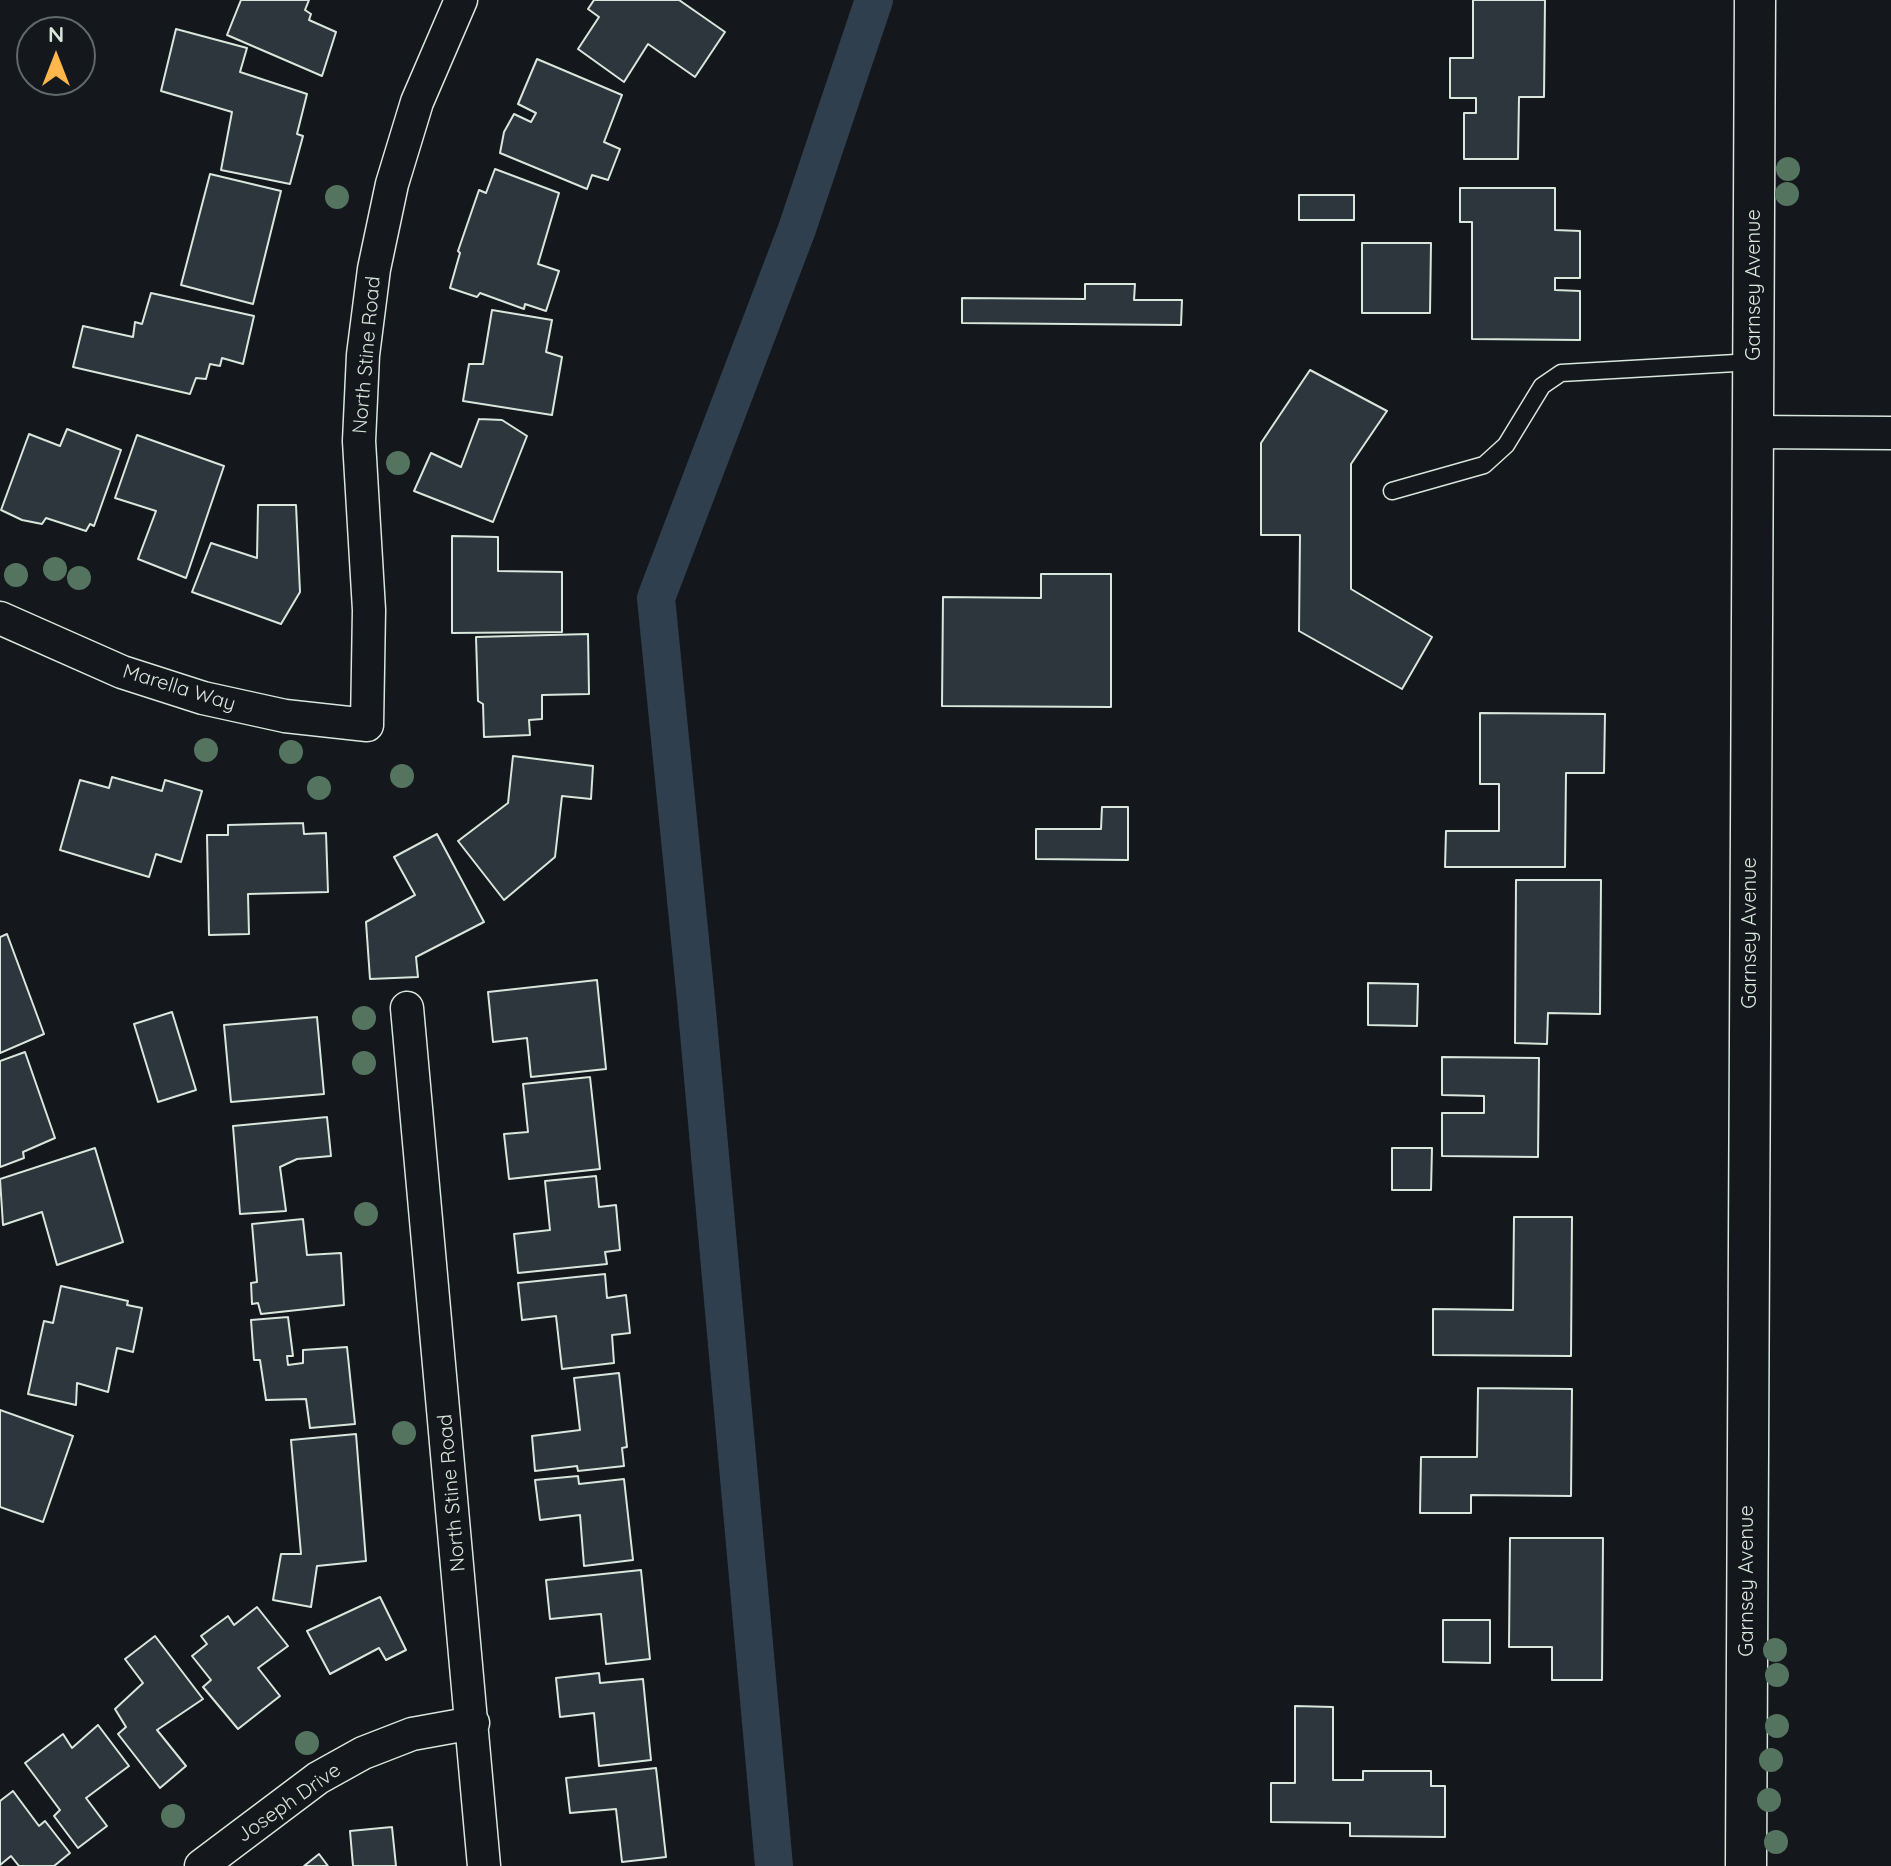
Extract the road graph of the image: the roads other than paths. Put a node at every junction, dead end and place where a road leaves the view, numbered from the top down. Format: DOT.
graph roads {
  1 [pos="461,0"];
  2 [pos="1755,0"];
  3 [pos="1753,362"];
  4 [pos="1753,432"];
  5 [pos="1891,433"];
  6 [pos="1392,491"];
  7 [pos="0,618"];
  8 [pos="367,725"];
  9 [pos="407,1008"];
  10 [pos="473,1723"];
  11 [pos="201,1866"];
  12 [pos="484,1866"];
  13 [pos="1746,1866"];
  1 -- 8 [label="street, North Stine Road"];
  2 -- 3 [label="street, Garnsey Avenue"];
  3 -- 4 [label="street, Garnsey Avenue"];
  3 -- 6 [label="lane"];
  4 -- 5 [label="street"];
  4 -- 13 [label="street, Garnsey Avenue"];
  7 -- 8 [label="street, Marella Way"];
  9 -- 10 [label="street, North Stine Road"];
  10 -- 11 [label="street, Joseph Drive"];
  10 -- 12 [label="street, North Stine Road"];
}
